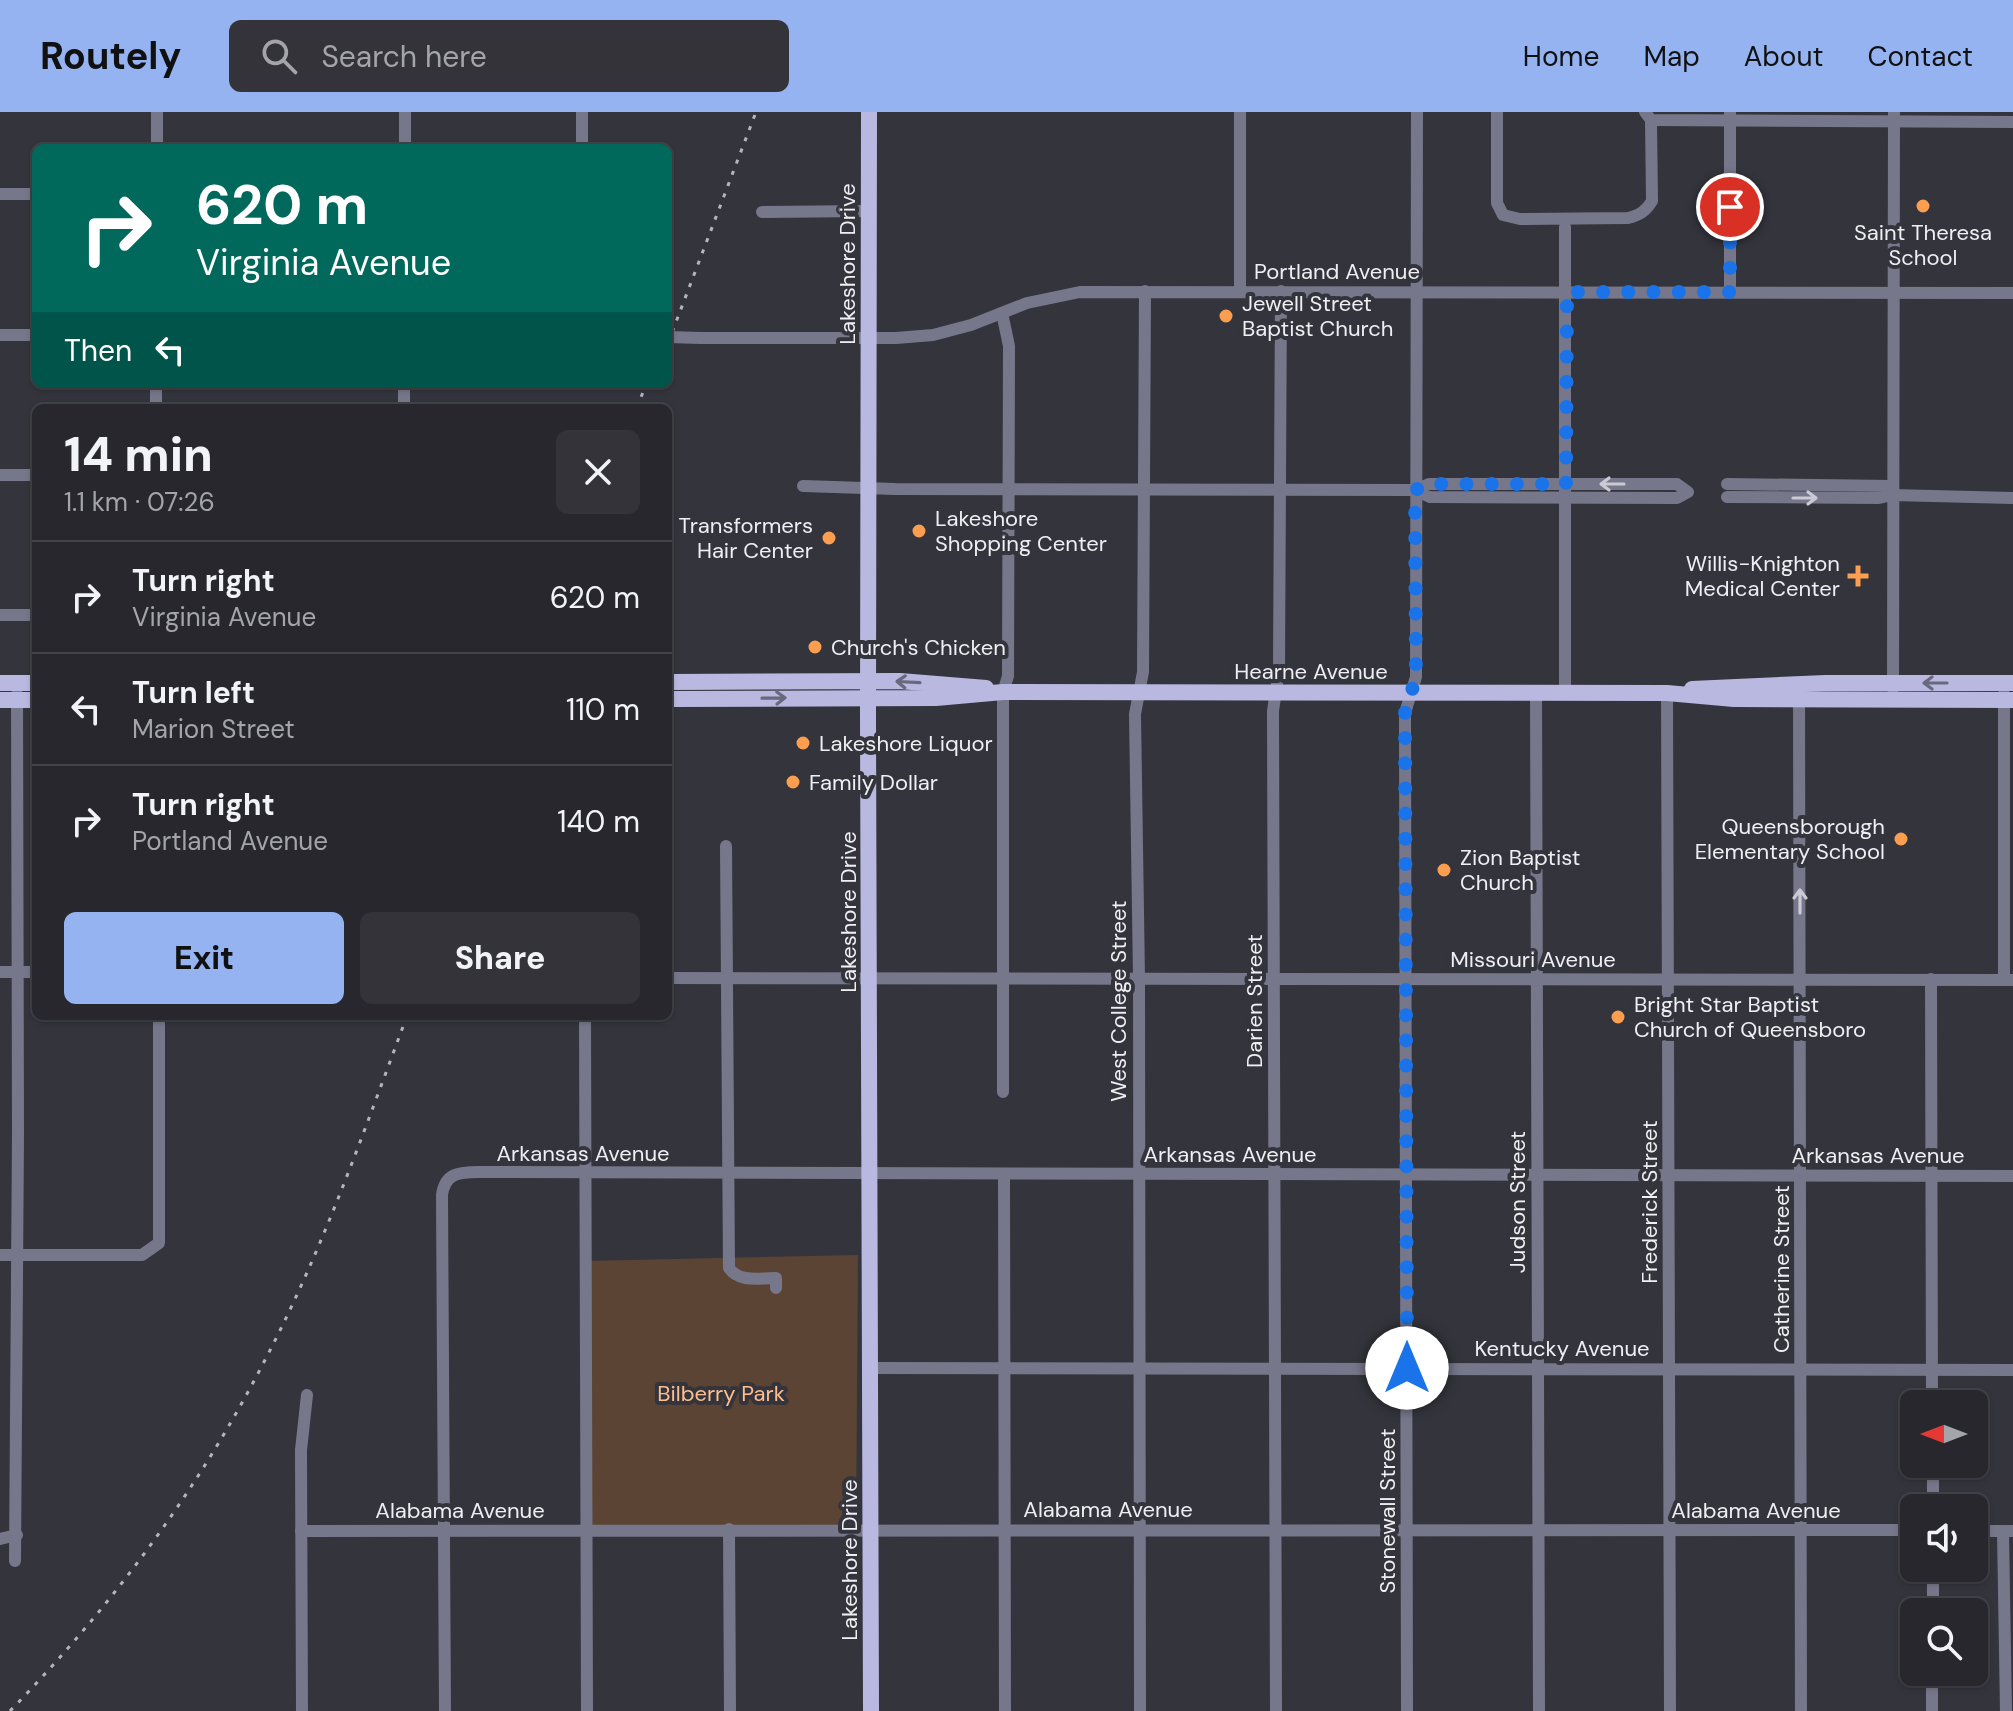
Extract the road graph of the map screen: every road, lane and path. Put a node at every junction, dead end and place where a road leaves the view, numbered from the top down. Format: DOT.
graph roads {
  1 [pos="157,112"];
  2 [pos="405,112"];
  3 [pos="582,112"];
  4 [pos="869,112"];
  5 [pos="1240,112"];
  6 [pos="1417,112"];
  7 [pos="1497,112"];
  8 [pos="1648,116"];
  9 [pos="1730,117"];
  10 [pos="1894,117"];
  11 [pos="2013,122"];
  12 [pos="157,144"];
  13 [pos="405,144"];
  14 [pos="582,144"];
  15 [pos="0,194"];
  16 [pos="32,194"];
  17 [pos="869,211"];
  18 [pos="762,212"];
  19 [pos="1565,227"];
  20 [pos="1145,291"];
  21 [pos="1240,291"];
  22 [pos="1281,291"];
  23 [pos="1416,291"];
  24 [pos="1567,292"];
  25 [pos="1730,292"];
  26 [pos="1893,293"];
  27 [pos="2013,293"];
  28 [pos="1002,313"];
  29 [pos="0,335"];
  30 [pos="32,335"];
  31 [pos="672,337"];
  32 [pos="870,338"];
  33 [pos="0,475"];
  34 [pos="32,475"];
  35 [pos="803,486"];
  36 [pos="869,487"];
  37 [pos="1009,489"];
  38 [pos="1144,489"];
  39 [pos="1280,489"];
  40 [pos="1415,490"];
  41 [pos="1566,490"];
  42 [pos="1727,490"];
  43 [pos="1892,490"];
  44 [pos="2013,498"];
  45 [pos="0,615"];
  46 [pos="32,615"];
  47 [pos="736,681"];
  48 [pos="672,682"];
  49 [pos="32,684"];
  50 [pos="868,690"];
  51 [pos="8,691"];
  52 [pos="1893,691"];
  53 [pos="2008,691"];
  54 [pos="1003,692"];
  55 [pos="1139,692"];
  56 [pos="1799,692"];
  57 [pos="1276,693"];
  58 [pos="1410,693"];
  59 [pos="1536,693"];
  60 [pos="1565,693"];
  61 [pos="1667,693"];
  62 [pos="32,699"];
  63 [pos="672,699"];
  64 [pos="735,699"];
  65 [pos="726,846"];
  66 [pos="0,972"];
  67 [pos="24,972"];
  68 [pos="728,977"];
  69 [pos="870,977"];
  70 [pos="1003,977"];
  71 [pos="672,978"];
  72 [pos="1139,978"];
  73 [pos="1274,978"];
  74 [pos="1406,978"];
  75 [pos="1537,979"];
  76 [pos="1669,979"];
  77 [pos="1800,979"];
  78 [pos="1931,979"];
  79 [pos="2009,980"];
  80 [pos="159,1020"];
  81 [pos="585,1020"];
  82 [pos="1003,1092"];
  83 [pos="586,1174"];
  84 [pos="728,1174"];
  85 [pos="870,1174"];
  86 [pos="1004,1174"];
  87 [pos="1139,1174"];
  88 [pos="1275,1174"];
  89 [pos="1406,1174"];
  90 [pos="1537,1175"];
  91 [pos="1800,1175"];
  92 [pos="1932,1175"];
  93 [pos="1669,1176"];
  94 [pos="2013,1176"];
  95 [pos="0,1255"];
  96 [pos="17,1256"];
  97 [pos="776,1288"];
  98 [pos="870,1368"];
  99 [pos="1004,1368"];
  100 [pos="1140,1368"];
  101 [pos="1275,1368"];
  102 [pos="1407,1368"];
  103 [pos="1538,1368"];
  104 [pos="1670,1368"];
  105 [pos="1801,1370"];
  106 [pos="1932,1370"];
  107 [pos="2013,1370"];
  108 [pos="1932,1390"];
  109 [pos="307,1395"];
  110 [pos="587,1529"];
  111 [pos="729,1529"];
  112 [pos="871,1529"];
  113 [pos="1005,1529"];
  114 [pos="1140,1529"];
  115 [pos="1538,1529"];
  116 [pos="445,1530"];
  117 [pos="1275,1530"];
  118 [pos="1407,1530"];
  119 [pos="1670,1530"];
  120 [pos="1900,1530"];
  121 [pos="301,1531"];
  122 [pos="1801,1531"];
  123 [pos="2008,1531"];
  124 [pos="17,1535"];
  125 [pos="0,1539"];
  126 [pos="15,1561"];
  127 [pos="2009,1672"];
  128 [pos="1932,1686"];
  129 [pos="302,1711"];
  130 [pos="445,1711"];
  131 [pos="587,1711"];
  132 [pos="730,1711"];
  133 [pos="871,1711"];
  134 [pos="1005,1711"];
  135 [pos="1140,1711"];
  136 [pos="1276,1711"];
  137 [pos="1407,1711"];
  138 [pos="1539,1711"];
  139 [pos="1670,1711"];
  140 [pos="1801,1711"];
  141 [pos="1932,1711"];
  142 [pos="2006,1711"];
  1 -- 12 [label="street"];
  2 -- 13 [label="street"];
  3 -- 14 [label="street"];
  4 -- 17 [label="main road, Lakeshore Drive"];
  5 -- 21 [label="street"];
  6 -- 23 [label="street, Stonewall Street"];
  7 -- 8 [label="street"];
  8 -- 9 [label="street"];
  9 -- 10 [label="street"];
  9 -- 25 [label="street"];
  10 -- 11 [label="street"];
  10 -- 26 [label="street"];
  15 -- 16 [label="street"];
  17 -- 18 [label="street"];
  17 -- 32 [label="main road, Lakeshore Drive"];
  19 -- 24 [label="street"];
  20 -- 21 [label="street, Portland Avenue"];
  20 -- 28 [label="street, Portland Avenue"];
  20 -- 38 [label="street, West College Street"];
  21 -- 22 [label="street, Portland Avenue"];
  22 -- 23 [label="street, Portland Avenue"];
  22 -- 39 [label="street, Darien Street"];
  23 -- 24 [label="street, Portland Avenue"];
  23 -- 40 [label="street, Stonewall Street"];
  24 -- 25 [label="street, Portland Avenue"];
  24 -- 41 [label="street"];
  25 -- 26 [label="street, Portland Avenue"];
  26 -- 27 [label="street, Portland Avenue"];
  26 -- 43 [label="street"];
  28 -- 32 [label="street, Portland Avenue"];
  28 -- 37 [label="street"];
  29 -- 30 [label="street"];
  31 -- 32 [label="street, Portland Avenue, bridge"];
  32 -- 36 [label="main road, Lakeshore Drive"];
  33 -- 34 [label="street"];
  35 -- 36 [label="street"];
  36 -- 37 [label="street"];
  36 -- 50 [label="main road, Lakeshore Drive"];
  37 -- 38 [label="street"];
  37 -- 54 [label="street"];
  38 -- 39 [label="street"];
  38 -- 55 [label="street, West College Street"];
  39 -- 40 [label="street"];
  39 -- 57 [label="street, Darien Street"];
  40 -- 41 [label="street"];
  40 -- 58 [label="street, Stonewall Street"];
  41 -- 41 [label="street, one-way"];
  41 -- 60 [label="street"];
  42 -- 43 [label="street"];
  43 -- 44 [label="street"];
  43 -- 52 [label="street"];
  45 -- 46 [label="street"];
  47 -- 48 [label="main road, Hearne Avenue"];
  47 -- 50 [label="main road, Hearne Avenue"];
  47 -- 64 [label="main road"];
  49 -- 51 [label="main road"];
  50 -- 54 [label="main road, Hearne Avenue"];
  64 -- 50 [label="main road, Hearne Avenue, one-way"];
  50 -- 69 [label="main road, Lakeshore Drive"];
  51 -- 62 [label="main road"];
  51 -- 67 [label="street"];
  52 -- 53 [label="main road, Hearne Avenue"];
  52 -- 56 [label="main road, Hearne Avenue"];
  53 -- 79 [label="street"];
  54 -- 55 [label="main road, Hearne Avenue"];
  54 -- 70 [label="street"];
  55 -- 57 [label="main road, Hearne Avenue"];
  55 -- 72 [label="street, West College Street"];
  56 -- 61 [label="main road, Hearne Avenue"];
  77 -- 56 [label="street, Catherine Street, one-way"];
  57 -- 58 [label="main road, Hearne Avenue"];
  57 -- 73 [label="street, Darien Street"];
  58 -- 59 [label="main road, Hearne Avenue"];
  58 -- 74 [label="street, Stonewall Street"];
  59 -- 60 [label="main road, Hearne Avenue"];
  59 -- 75 [label="street, Judson Street"];
  60 -- 61 [label="main road, Hearne Avenue"];
  61 -- 76 [label="street, Frederick Street"];
  63 -- 64 [label="main road, Hearne Avenue"];
  65 -- 68 [label="street"];
  66 -- 67 [label="street"];
  67 -- 96 [label="street"];
  68 -- 69 [label="street, Missouri Avenue"];
  68 -- 71 [label="street, Missouri Avenue"];
  68 -- 84 [label="street"];
  69 -- 70 [label="street, Missouri Avenue"];
  69 -- 85 [label="main road, Lakeshore Drive"];
  70 -- 72 [label="street, Missouri Avenue"];
  70 -- 82 [label="street"];
  72 -- 73 [label="street, Missouri Avenue"];
  72 -- 87 [label="street, West College Street"];
  73 -- 74 [label="street, Missouri Avenue"];
  73 -- 88 [label="street, Darien Street"];
  74 -- 75 [label="street, Missouri Avenue"];
  74 -- 89 [label="street, Stonewall Street"];
  75 -- 76 [label="street, Missouri Avenue"];
  75 -- 90 [label="street, Judson Street"];
  76 -- 77 [label="street, Missouri Avenue"];
  76 -- 93 [label="street, Frederick Street"];
  77 -- 78 [label="street, Missouri Avenue"];
  77 -- 91 [label="street, Catherine Street"];
  78 -- 79 [label="street, Missouri Avenue"];
  78 -- 92 [label="street"];
  80 -- 96 [label="street"];
  81 -- 83 [label="street"];
  83 -- 84 [label="street, Arkansas Avenue"];
  83 -- 110 [label="street"];
  83 -- 116 [label="street, Arkansas Avenue"];
  84 -- 85 [label="street, Arkansas Avenue"];
  84 -- 97 [label="street"];
  85 -- 86 [label="street, Arkansas Avenue"];
  85 -- 98 [label="main road, Lakeshore Drive"];
  86 -- 87 [label="street, Arkansas Avenue"];
  86 -- 99 [label="street"];
  87 -- 88 [label="street, Arkansas Avenue"];
  87 -- 100 [label="street, West College Street"];
  88 -- 89 [label="street, Arkansas Avenue"];
  88 -- 101 [label="street, Darien Street"];
  89 -- 90 [label="street, Arkansas Avenue"];
  89 -- 102 [label="street, Stonewall Street"];
  90 -- 93 [label="street, Arkansas Avenue"];
  90 -- 103 [label="street, Judson Street"];
  91 -- 92 [label="street, Arkansas Avenue"];
  91 -- 93 [label="street, Arkansas Avenue"];
  91 -- 105 [label="street, Catherine Street"];
  92 -- 94 [label="street, Arkansas Avenue"];
  92 -- 106 [label="street"];
  93 -- 104 [label="street, Frederick Street"];
  95 -- 96 [label="street"];
  96 -- 124 [label="street"];
  98 -- 99 [label="street, Kentucky Avenue"];
  98 -- 112 [label="main road, Lakeshore Drive"];
  99 -- 100 [label="street, Kentucky Avenue"];
  99 -- 113 [label="street"];
  100 -- 101 [label="street, Kentucky Avenue"];
  100 -- 114 [label="street, West College Street"];
  101 -- 102 [label="street, Kentucky Avenue"];
  101 -- 117 [label="street, Darien Street"];
  102 -- 103 [label="street, Kentucky Avenue"];
  102 -- 118 [label="street, Stonewall Street"];
  103 -- 104 [label="street, Kentucky Avenue"];
  103 -- 115 [label="street, Judson Street"];
  104 -- 105 [label="street, Kentucky Avenue"];
  104 -- 119 [label="street, Frederick Street"];
  105 -- 106 [label="street, Kentucky Avenue"];
  105 -- 122 [label="street, Catherine Street"];
  106 -- 107 [label="street, Kentucky Avenue"];
  106 -- 108 [label="street"];
  109 -- 121 [label="street"];
  110 -- 111 [label="street, Alabama Avenue"];
  110 -- 116 [label="street, Alabama Avenue"];
  110 -- 131 [label="street"];
  111 -- 112 [label="street, Alabama Avenue"];
  111 -- 132 [label="street"];
  112 -- 113 [label="street, Alabama Avenue"];
  112 -- 133 [label="main road, Lakeshore Drive"];
  113 -- 114 [label="street, Alabama Avenue"];
  113 -- 134 [label="street"];
  114 -- 117 [label="street, Alabama Avenue"];
  114 -- 135 [label="street, West College Street"];
  115 -- 118 [label="street, Alabama Avenue"];
  115 -- 119 [label="street, Alabama Avenue"];
  115 -- 138 [label="street, Judson Street"];
  116 -- 121 [label="street, Alabama Avenue"];
  116 -- 130 [label="street"];
  117 -- 118 [label="street, Alabama Avenue"];
  117 -- 136 [label="street, Darien Street"];
  118 -- 137 [label="street, Stonewall Street"];
  119 -- 122 [label="street, Alabama Avenue"];
  119 -- 139 [label="street, Frederick Street"];
  120 -- 122 [label="street, Alabama Avenue"];
  121 -- 129 [label="street"];
  122 -- 140 [label="street, Catherine Street"];
  123 -- 127 [label="street"];
  124 -- 125 [label="street"];
  124 -- 126 [label="street"];
  127 -- 142 [label="street"];
  128 -- 141 [label="street"];
}
